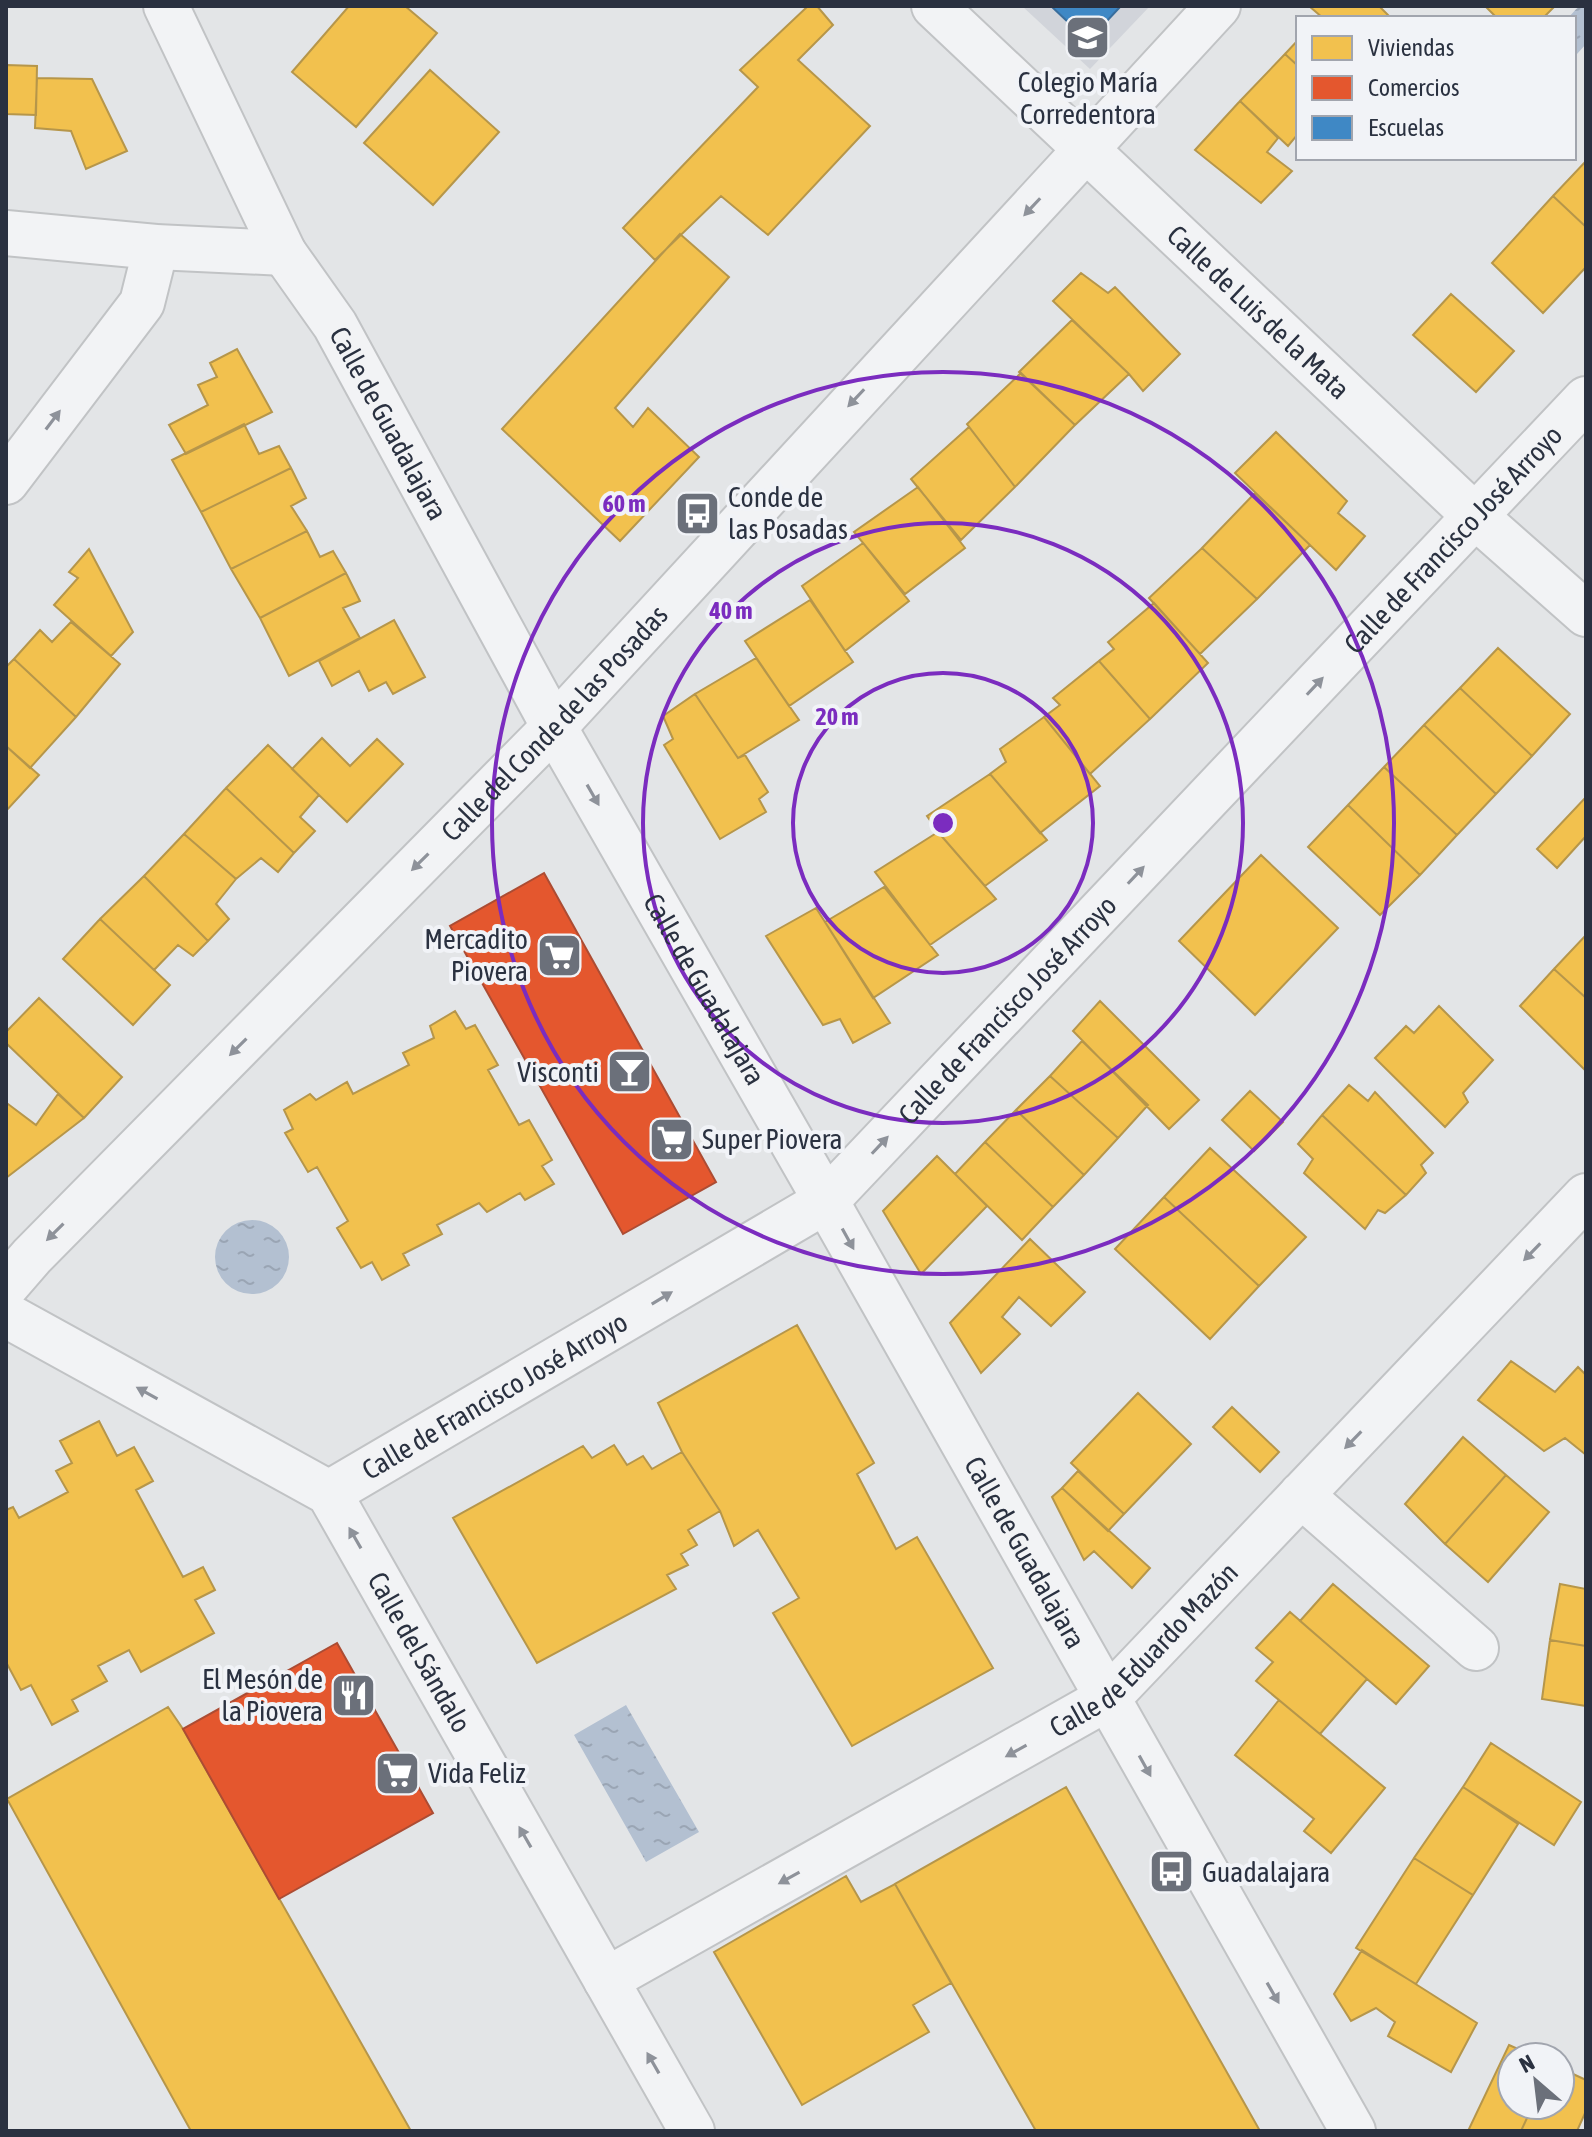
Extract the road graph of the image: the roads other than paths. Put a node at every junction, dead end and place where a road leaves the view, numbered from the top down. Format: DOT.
graph roads {
  1 [pos="166,6"];
  2 [pos="934,6"];
  3 [pos="1218,6"];
  4 [pos="1085,149"];
  5 [pos="6,233"];
  6 [pos="156,247"];
  7 [pos="284,253"];
  8 [pos="1586,399"];
  9 [pos="6,482"];
  10 [pos="1475,516"];
  11 [pos="1586,614"];
  12 [pos="554,727"];
  13 [pos="1586,1196"];
  14 [pos="826,1201"];
  15 [pos="6,1286"];
  16 [pos="6,1315"];
  17 [pos="329,1493"];
  18 [pos="1301,1495"];
  19 [pos="1476,1648"];
  20 [pos="1108,1698"];
  21 [pos="606,1980"];
  22 [pos="692,2131"];
  23 [pos="1353,2131"];
  1 -- 7 [label="street, Calle de Guadalajara"];
  2 -- 4 [label="street, Calle de Luis de la Mata"];
  3 -- 4 [label="street, Calle del Conde de las Posadas"];
  4 -- 10 [label="street, Calle de Luis de la Mata"];
  4 -- 12 [label="street, Calle del Conde de las Posadas, one-way"];
  5 -- 6 [label="street"];
  6 -- 7 [label="street"];
  9 -- 6 [label="street, one-way"];
  7 -- 12 [label="street, Calle de Guadalajara"];
  8 -- 10 [label="street, Calle de Francisco José Arroyo"];
  10 -- 11 [label="street, Calle de Luis de la Mata"];
  14 -- 10 [label="street, Calle de Francisco José Arroyo, one-way"];
  12 -- 14 [label="street, Calle de Guadalajara, one-way"];
  12 -- 15 [label="street, Calle del Conde de las Posadas, one-way"];
  13 -- 18 [label="street, Calle de Eduardo Mazón, one-way"];
  17 -- 14 [label="street, Calle de Francisco José Arroyo, one-way"];
  14 -- 20 [label="street, Calle de Guadalajara, one-way"];
  17 -- 16 [label="street, one-way"];
  21 -- 17 [label="street, Calle del Sándalo, one-way"];
  18 -- 19 [label="street"];
  18 -- 20 [label="street, Calle de Eduardo Mazón"];
  20 -- 21 [label="street, Calle de Eduardo Mazón, one-way"];
  20 -- 23 [label="street, Calle de Guadalajara, one-way"];
  22 -- 21 [label="street, Calle del Sándalo, one-way"];
}
